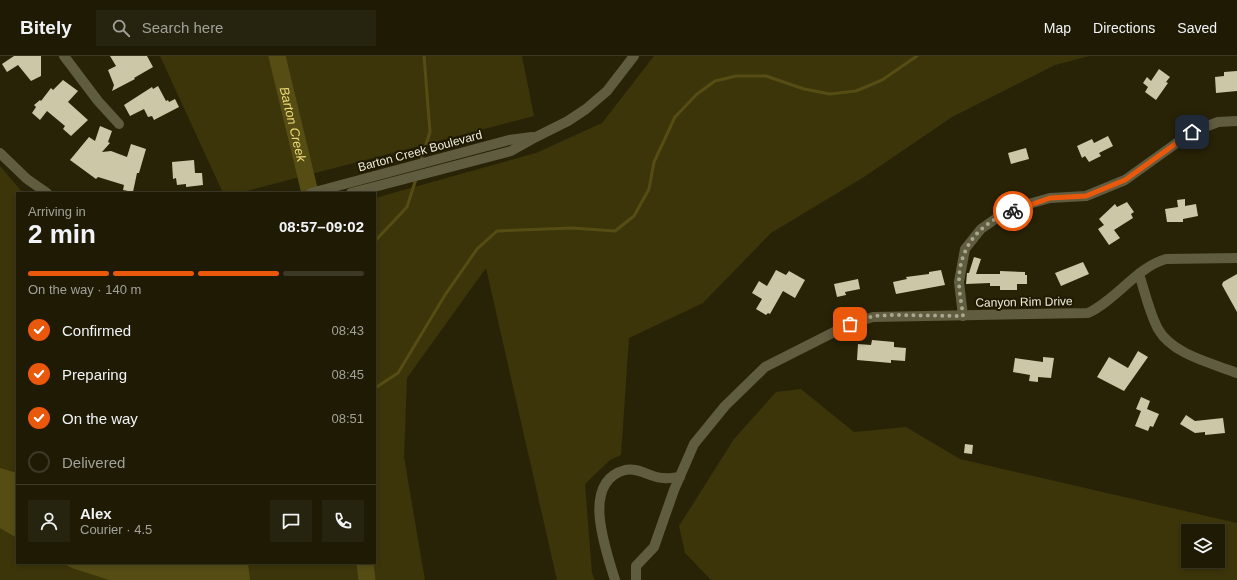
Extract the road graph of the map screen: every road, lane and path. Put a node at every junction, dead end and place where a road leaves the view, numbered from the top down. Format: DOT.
graph roads {
  1 [pos="64,56"];
  2 [pos="634,56"];
  3 [pos="1237,121"];
  4 [pos="119,124"];
  5 [pos="536,137"];
  6 [pos="0,153"];
  7 [pos="46,192"];
  8 [pos="315,192"];
  9 [pos="355,192"];
  10 [pos="1237,258"];
  11 [pos="1139,274"];
  12 [pos="963,316"];
  13 [pos="1237,373"];
  14 [pos="680,477"];
  15 [pos="615,580"];
  16 [pos="636,580"];
  1 -- 4 [label="street"];
  2 -- 5 [label="street, Barton Creek Boulevard"];
  3 -- 12 [label="street"];
  5 -- 8 [label="street, Barton Creek Boulevard"];
  5 -- 9 [label="street, Barton Creek Boulevard"];
  6 -- 7 [label="street"];
  10 -- 11 [label="street, Canyon Rim Drive"];
  11 -- 12 [label="street, Canyon Rim Drive"];
  11 -- 13 [label="street"];
  12 -- 14 [label="street, Canyon Rim Drive"];
  14 -- 15 [label="street"];
  14 -- 16 [label="street, Canyon Rim Drive"];
}
